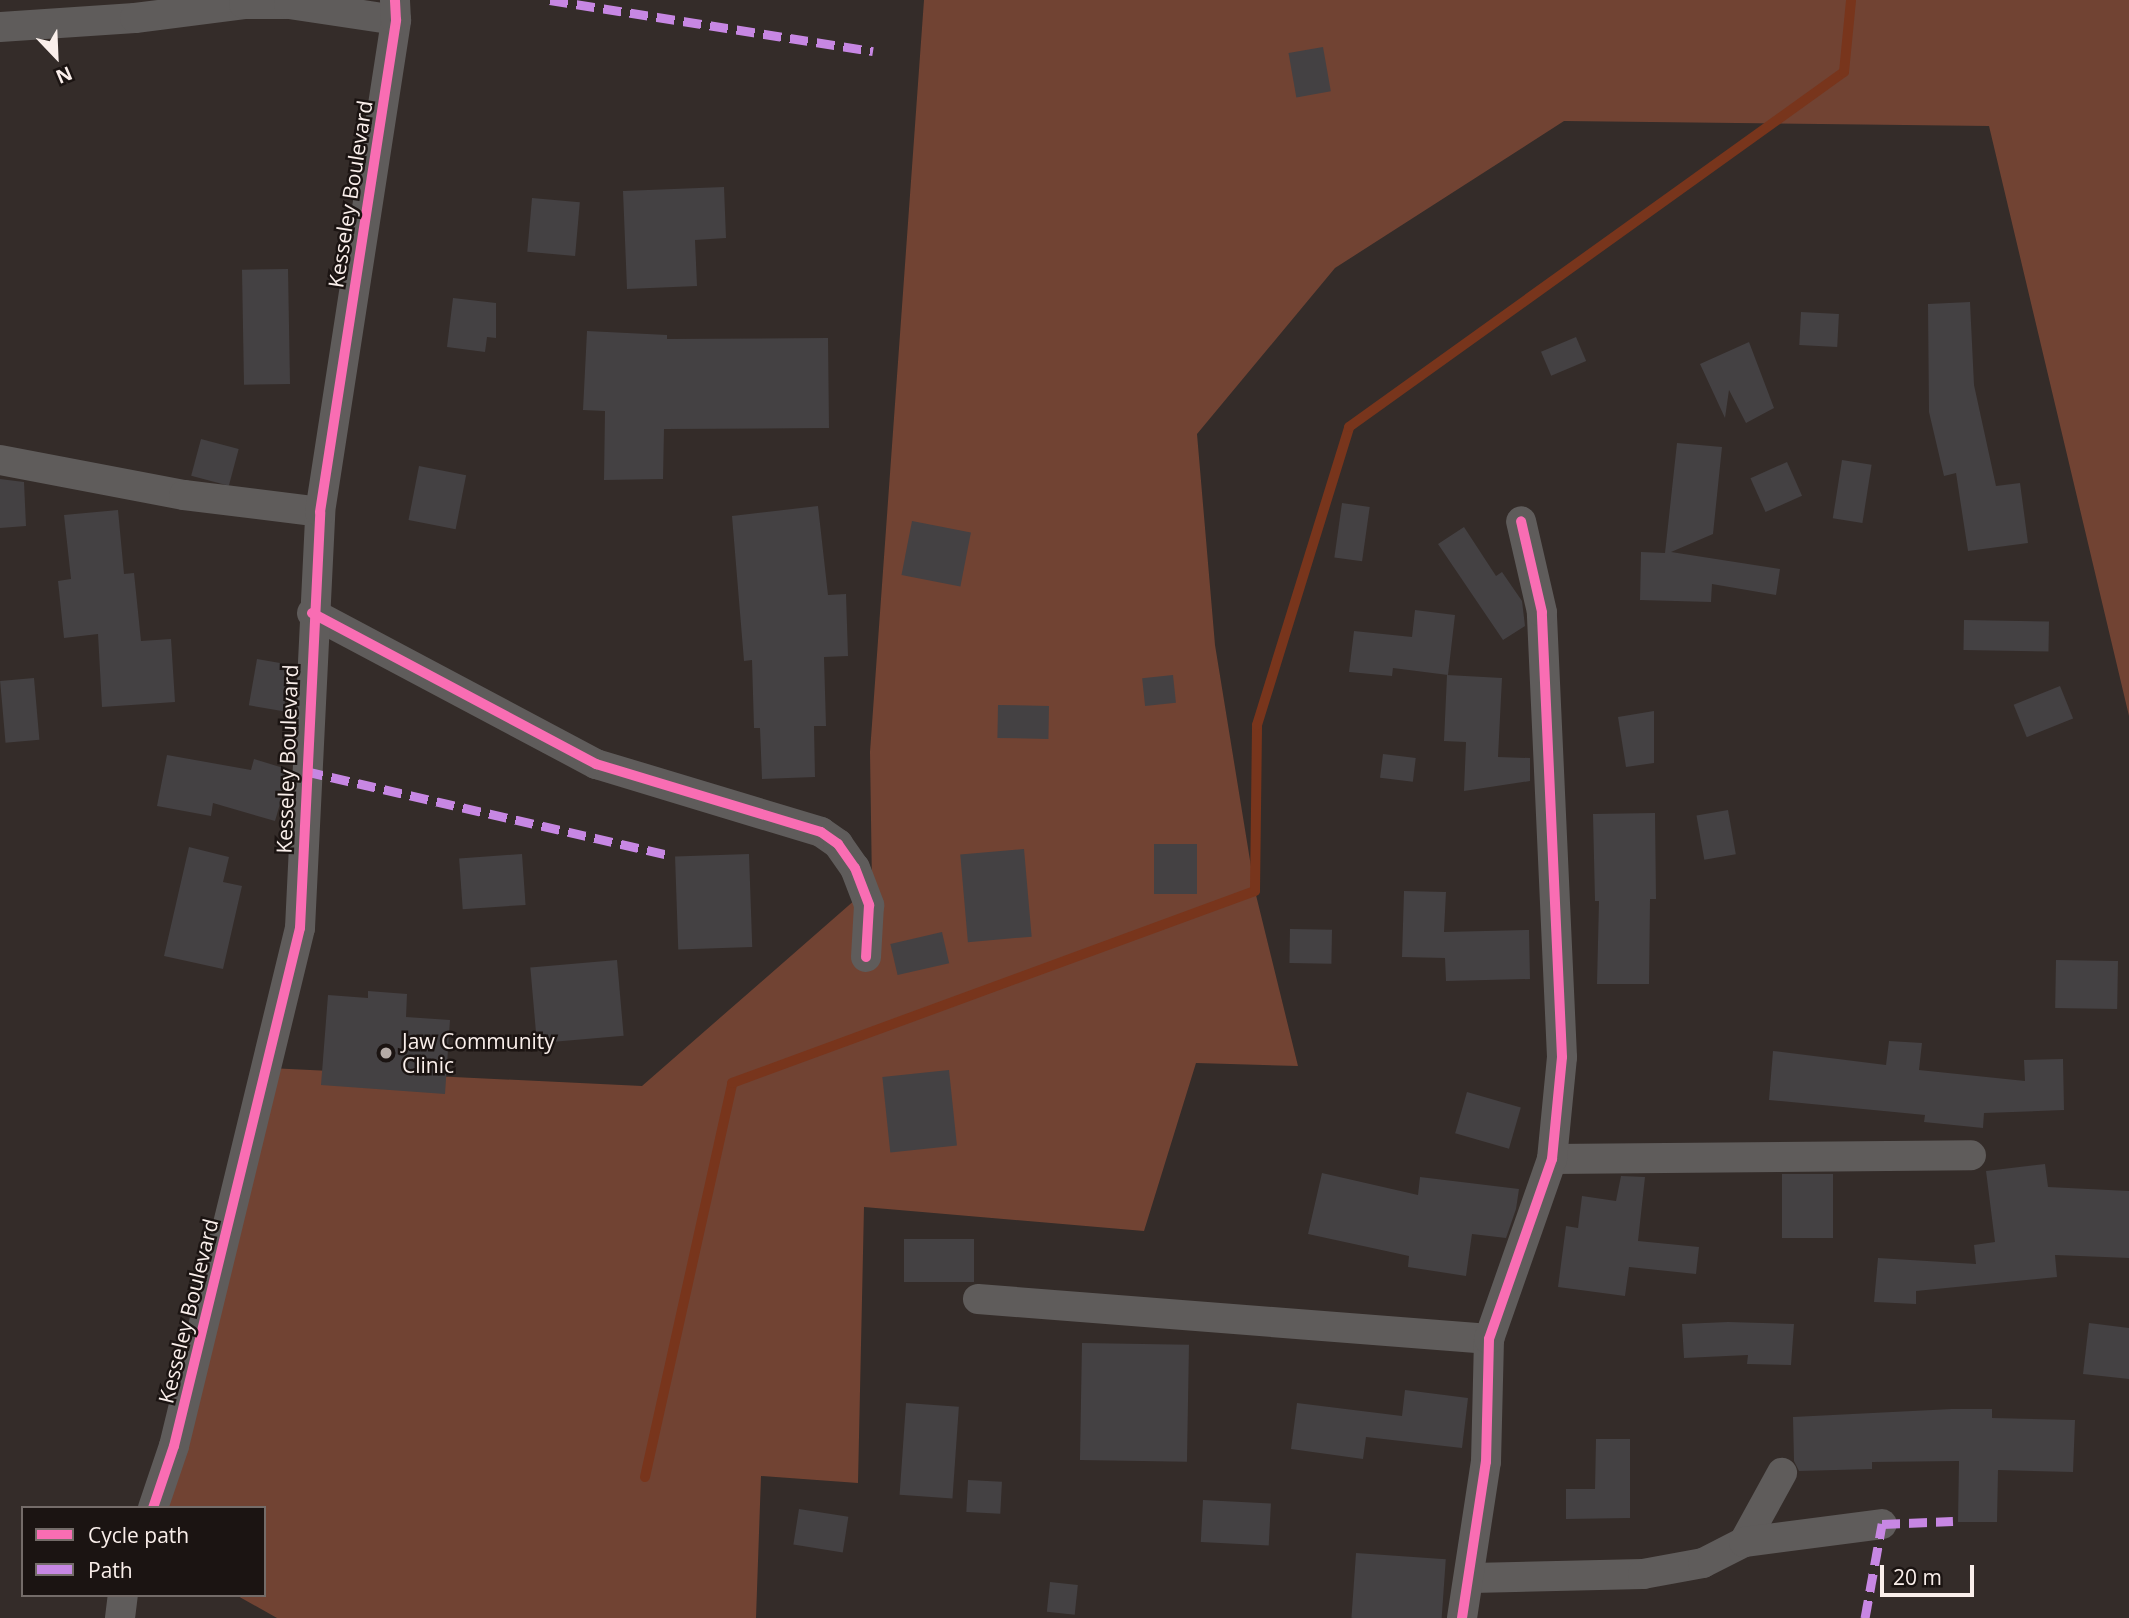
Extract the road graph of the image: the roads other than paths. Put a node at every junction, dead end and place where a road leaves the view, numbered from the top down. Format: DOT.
graph roads {
  1 [pos="395,10"];
  2 [pos="0,27"];
  3 [pos="0,460"];
  4 [pos="320,512"];
  5 [pos="1521,521"];
  6 [pos="312,613"];
  7 [pos="866,957"];
  8 [pos="1971,1155"];
  9 [pos="1552,1159"];
  10 [pos="978,1299"];
  11 [pos="1489,1339"];
  12 [pos="1782,1473"];
  13 [pos="154,1506"];
  14 [pos="1882,1524"];
  15 [pos="1744,1542"];
  16 [pos="1472,1577"];
  17 [pos="123,1597"];
  18 [pos="120,1618"];
  19 [pos="1462,1618"];
  1 -- 2 [label="street"];
  1 -- 4 [label="street, Kesseley Boulevard"];
  3 -- 4 [label="street"];
  4 -- 6 [label="street, Kesseley Boulevard"];
  5 -- 9 [label="street"];
  6 -- 7 [label="street"];
  6 -- 13 [label="street, Kesseley Boulevard"];
  8 -- 9 [label="street"];
  9 -- 11 [label="street"];
  10 -- 11 [label="street"];
  11 -- 16 [label="street"];
  12 -- 15 [label="street"];
  14 -- 15 [label="street"];
  15 -- 16 [label="street"];
  16 -- 19 [label="street"];
  17 -- 18 [label="street"];
}
